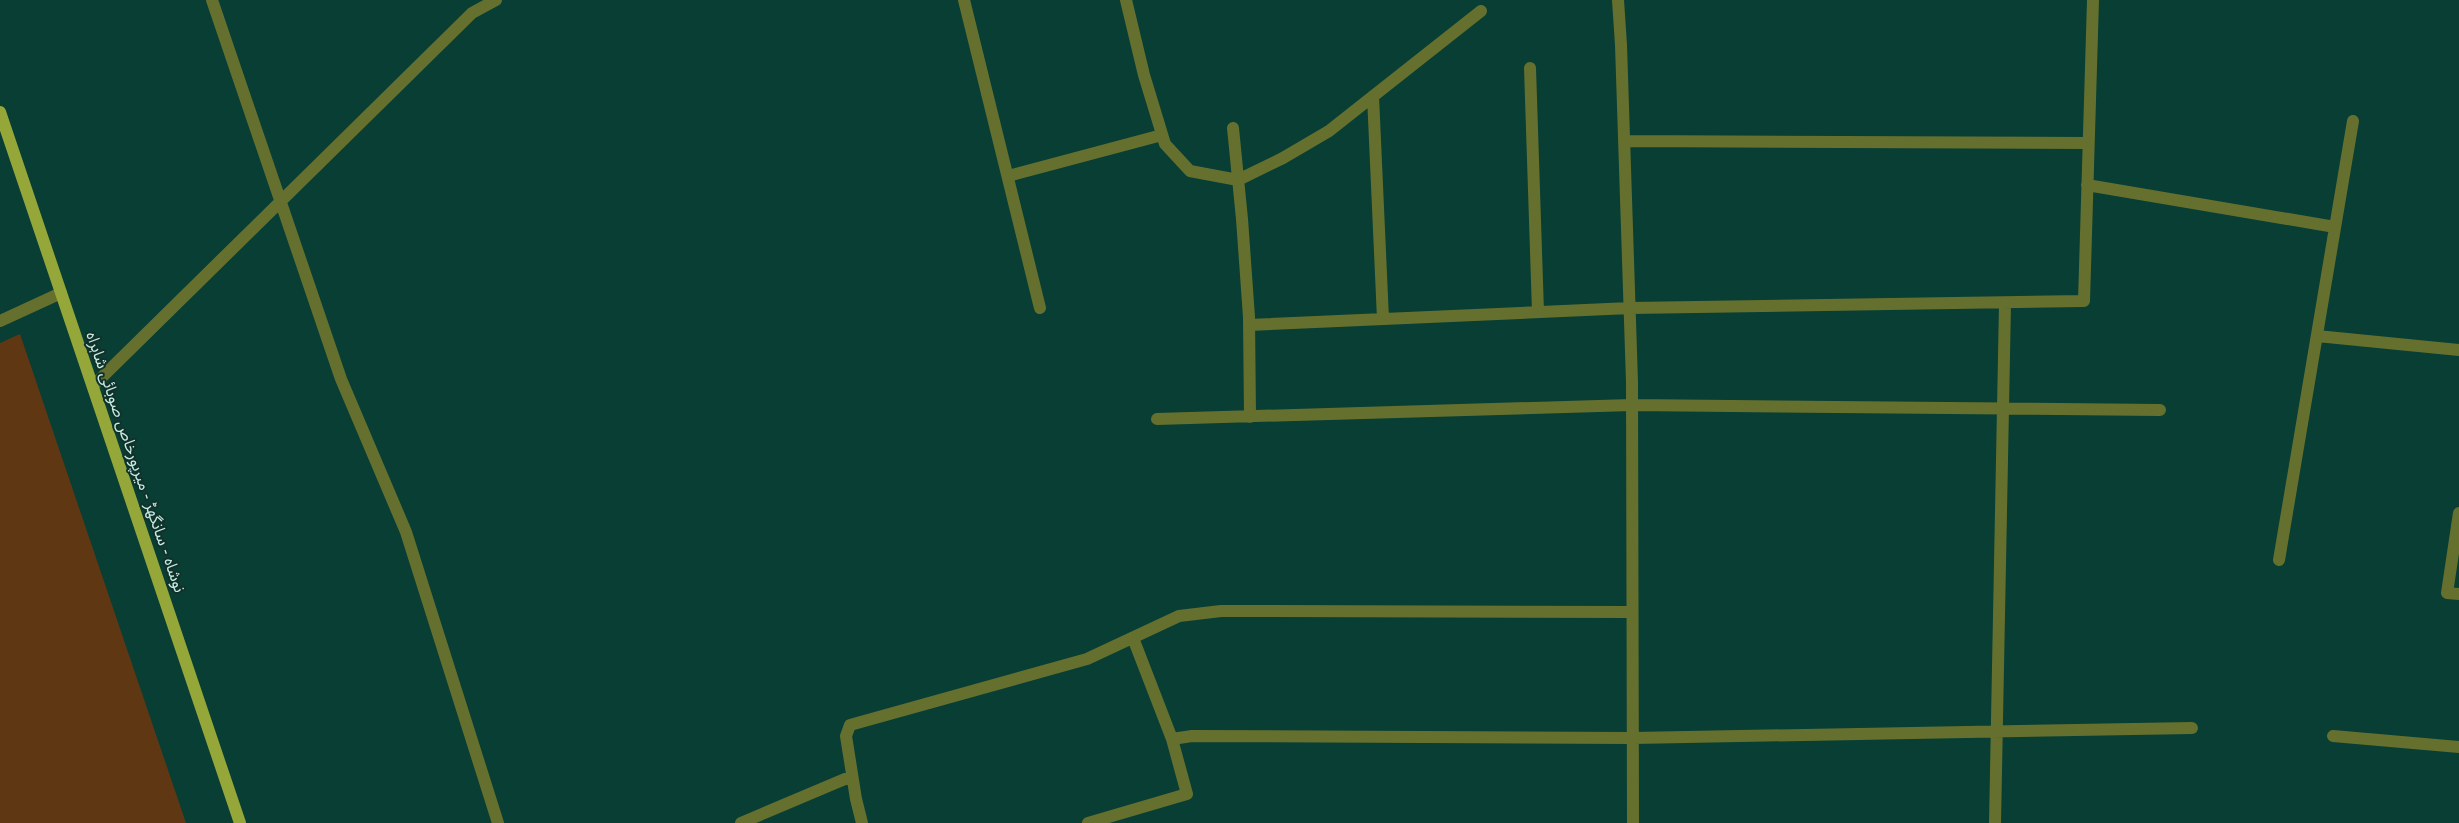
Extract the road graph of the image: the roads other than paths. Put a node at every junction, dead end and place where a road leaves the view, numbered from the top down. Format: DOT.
graph roads {
  1 [pos="212,0"];
  2 [pos="496,0"];
  3 [pos="964,0"];
  4 [pos="1126,0"];
  5 [pos="1618,0"];
  6 [pos="2093,0"];
  7 [pos="1481,11"];
  8 [pos="1530,68"];
  9 [pos="1373,96"];
  10 [pos="0,112"];
  11 [pos="2353,121"];
  12 [pos="1233,128"];
  13 [pos="1162,135"];
  14 [pos="1624,141"];
  15 [pos="2087,143"];
  16 [pos="1008,176"];
  17 [pos="1238,180"];
  18 [pos="2087,185"];
  19 [pos="281,201"];
  20 [pos="2336,227"];
  21 [pos="61,293"];
  22 [pos="2005,304"];
  23 [pos="1040,308"];
  24 [pos="1630,308"];
  25 [pos="1538,312"];
  26 [pos="1383,319"];
  27 [pos="0,321"];
  28 [pos="1249,325"];
  29 [pos="2317,336"];
  30 [pos="2459,350"];
  31 [pos="93,386"];
  32 [pos="1632,405"];
  33 [pos="2004,408"];
  34 [pos="2160,410"];
  35 [pos="1250,417"];
  36 [pos="1157,420"];
  37 [pos="2459,513"];
  38 [pos="2279,560"];
  39 [pos="2459,594"];
  40 [pos="1632,612"];
  41 [pos="1133,638"];
  42 [pos="2192,728"];
  43 [pos="1998,731"];
  44 [pos="2333,736"];
  45 [pos="1632,738"];
  46 [pos="1172,739"];
  47 [pos="2459,747"];
  48 [pos="852,776"];
  49 [pos="240,823"];
  50 [pos="498,823"];
  51 [pos="741,823"];
  52 [pos="862,823"];
  53 [pos="1088,823"];
  54 [pos="1633,823"];
  55 [pos="1995,823"];
  1 -- 19 [label="street"];
  2 -- 19 [label="street"];
  3 -- 16 [label="street"];
  4 -- 13 [label="street"];
  5 -- 14 [label="street"];
  6 -- 15 [label="street"];
  7 -- 9 [label="street"];
  8 -- 25 [label="street"];
  9 -- 17 [label="street"];
  9 -- 26 [label="street"];
  10 -- 21 [label="main road, نوشاہ - سانگھڑ - میرپورخاص صوبائی شاہراہ"];
  11 -- 20 [label="street"];
  12 -- 17 [label="street"];
  13 -- 16 [label="street"];
  13 -- 17 [label="street"];
  14 -- 15 [label="street"];
  14 -- 24 [label="street"];
  15 -- 18 [label="street"];
  16 -- 23 [label="street"];
  17 -- 28 [label="street"];
  18 -- 20 [label="street"];
  18 -- 22 [label="street"];
  19 -- 31 [label="street"];
  19 -- 50 [label="street"];
  20 -- 29 [label="street"];
  21 -- 27 [label="street"];
  21 -- 31 [label="main road, نوشاہ - سانگھڑ - میرپورخاص صوبائی شاہراہ"];
  22 -- 24 [label="street"];
  22 -- 33 [label="street"];
  24 -- 25 [label="street"];
  24 -- 32 [label="street"];
  25 -- 26 [label="street"];
  26 -- 28 [label="street"];
  28 -- 35 [label="street"];
  29 -- 30 [label="street"];
  29 -- 38 [label="street"];
  31 -- 49 [label="main road, نوشاہ - سانگھڑ - میرپورخاص صوبائی شاہراہ"];
  32 -- 33 [label="street"];
  32 -- 35 [label="street"];
  32 -- 40 [label="street"];
  33 -- 34 [label="street"];
  33 -- 43 [label="street"];
  35 -- 36 [label="street"];
  37 -- 39 [label="street"];
  40 -- 41 [label="street"];
  40 -- 45 [label="street"];
  41 -- 46 [label="street"];
  41 -- 48 [label="street"];
  42 -- 43 [label="street"];
  43 -- 45 [label="street"];
  43 -- 55 [label="street"];
  44 -- 47 [label="street"];
  45 -- 46 [label="street"];
  45 -- 54 [label="street"];
  46 -- 53 [label="street"];
  48 -- 51 [label="street"];
  48 -- 52 [label="street"];
}
